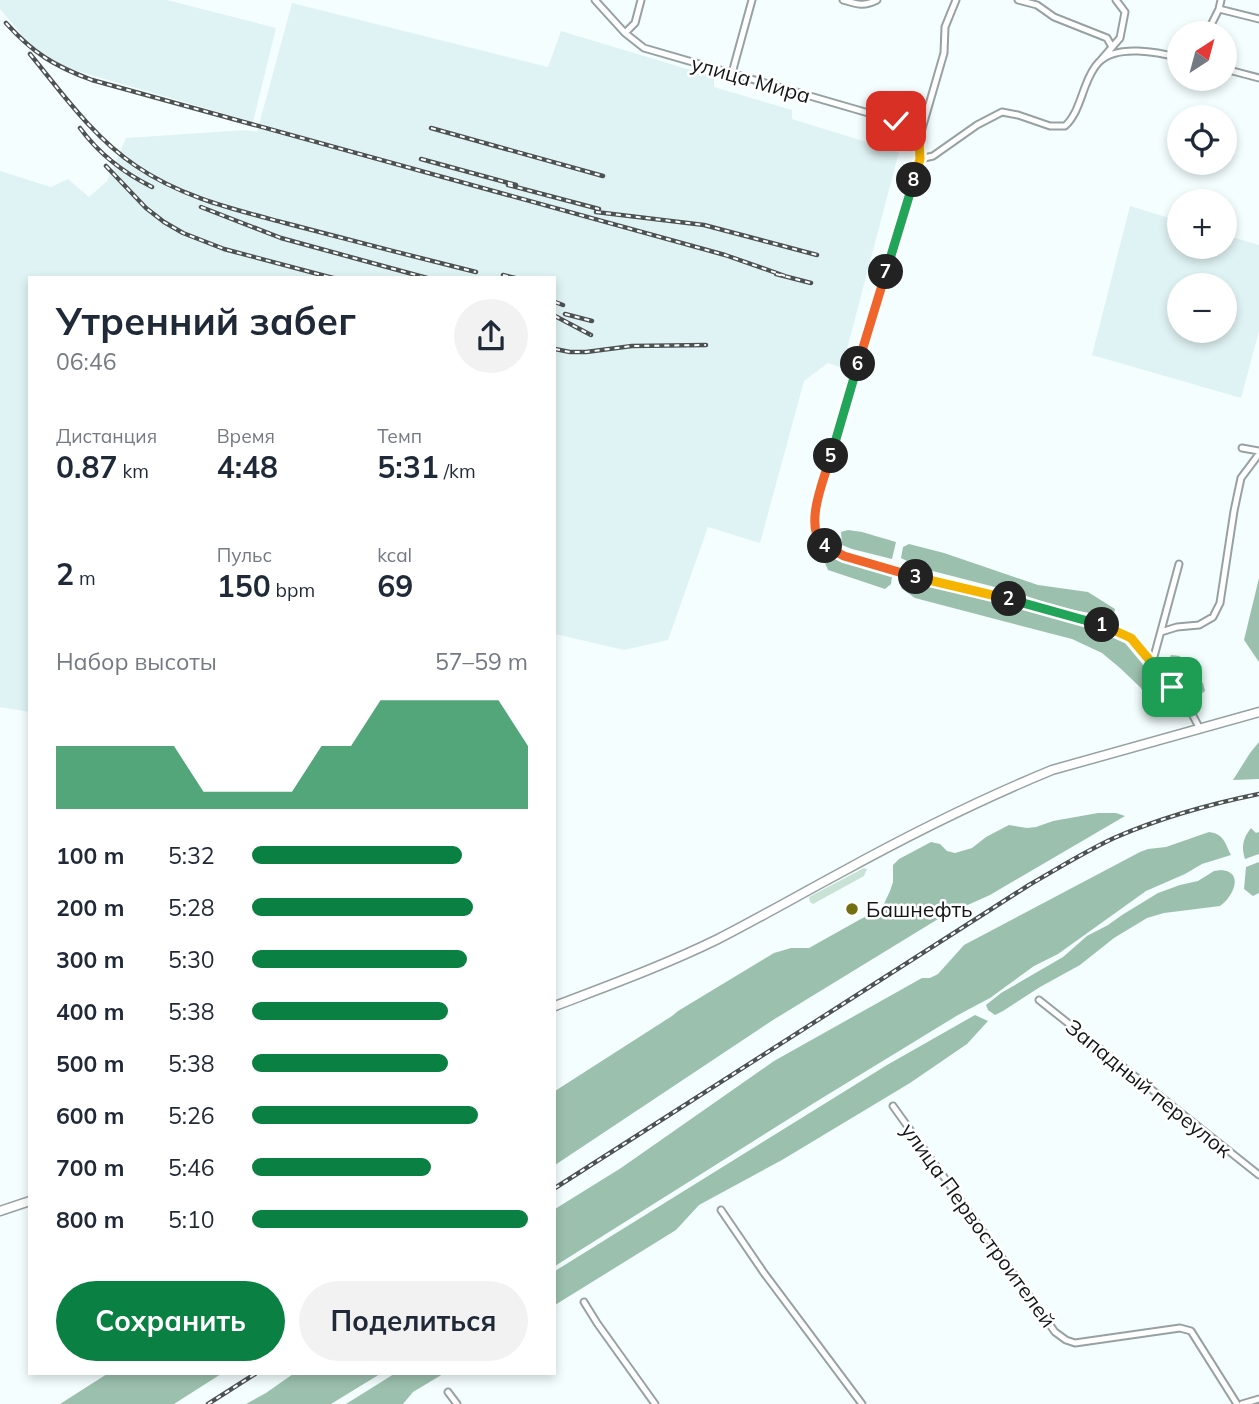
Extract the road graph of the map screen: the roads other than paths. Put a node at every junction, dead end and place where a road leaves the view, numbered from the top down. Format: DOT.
graph roads {
  1 [pos="595,0"];
  2 [pos="641,0"];
  3 [pos="752,0"];
  4 [pos="843,0"];
  5 [pos="877,0"];
  6 [pos="957,0"];
  7 [pos="1018,0"];
  8 [pos="1116,0"];
  9 [pos="1221,0"];
  10 [pos="1219,9"];
  11 [pos="1259,19"];
  12 [pos="1213,21"];
  13 [pos="625,33"];
  14 [pos="1112,47"];
  15 [pos="1167,54"];
  16 [pos="1099,62"];
  17 [pos="1237,72"];
  18 [pos="732,73"];
  19 [pos="1259,78"];
  20 [pos="919,139"];
  21 [pos="920,159"];
  22 [pos="1242,448"];
  23 [pos="1259,452"];
  24 [pos="1179,564"];
  25 [pos="1161,632"];
  26 [pos="1152,664"];
  27 [pos="1259,712"];
  28 [pos="1200,729"];
  29 [pos="1039,1000"];
  30 [pos="556,1006"];
  31 [pos="893,1106"];
  32 [pos="1259,1175"];
  33 [pos="28,1201"];
  34 [pos="721,1210"];
  35 [pos="0,1212"];
  36 [pos="584,1302"];
  37 [pos="448,1392"];
  38 [pos="1259,1399"];
  39 [pos="457,1404"];
  40 [pos="655,1404"];
  41 [pos="862,1404"];
  42 [pos="1240,1404"];
  1 -- 13 [label="street, улица Мира"];
  2 -- 13 [label="street"];
  3 -- 18 [label="street"];
  4 -- 5 [label="street"];
  6 -- 20 [label="street"];
  7 -- 14 [label="street"];
  8 -- 14 [label="street"];
  9 -- 10 [label="street"];
  10 -- 11 [label="street"];
  10 -- 12 [label="street"];
  13 -- 18 [label="street, улица Мира"];
  14 -- 16 [label="street"];
  15 -- 16 [label="street"];
  16 -- 21 [label="street"];
  17 -- 19 [label="street"];
  18 -- 20 [label="street, улица Мира"];
  20 -- 21 [label="street"];
  21 -- 26 [label="street"];
  22 -- 23 [label="street"];
  23 -- 25 [label="street"];
  24 -- 25 [label="street"];
  25 -- 26 [label="street"];
  26 -- 28 [label="street"];
  27 -- 28 [label="main road"];
  28 -- 30 [label="main road"];
  29 -- 32 [label="street, Западный переулок"];
  31 -- 42 [label="street, улица Первостроителей"];
  33 -- 35 [label="main road"];
  34 -- 41 [label="street"];
  36 -- 40 [label="street"];
  37 -- 39 [label="street"];
  38 -- 42 [label="street"];
}
